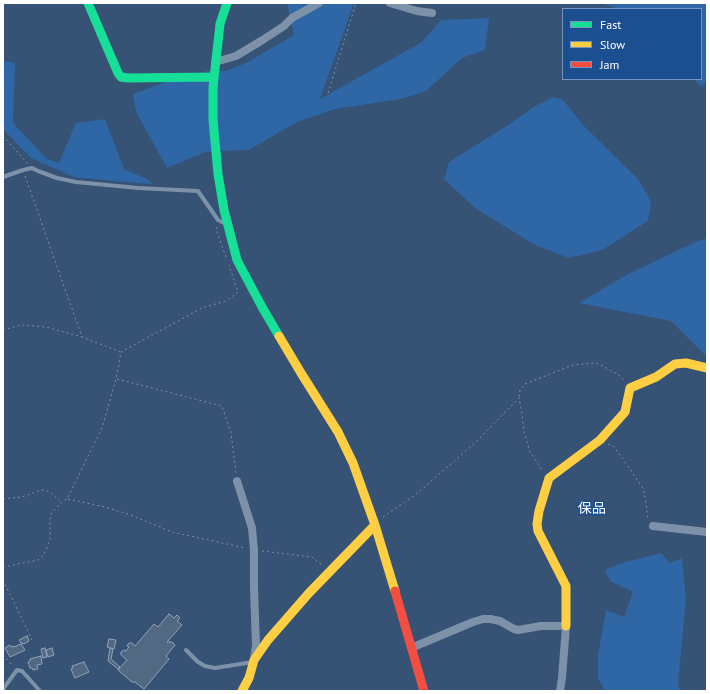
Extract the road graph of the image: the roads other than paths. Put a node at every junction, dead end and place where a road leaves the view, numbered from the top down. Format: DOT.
graph roads {
  1 [pos="88,3"];
  2 [pos="227,3"];
  3 [pos="319,3"];
  4 [pos="390,3"];
  5 [pos="432,13"];
  6 [pos="215,62"];
  7 [pos="214,77"];
  8 [pos="3,177"];
  9 [pos="228,225"];
  10 [pos="707,368"];
  11 [pos="237,481"];
  12 [pos="375,524"];
  13 [pos="653,526"];
  14 [pos="707,532"];
  15 [pos="566,626"];
  16 [pos="411,648"];
  17 [pos="186,650"];
  18 [pos="254,661"];
  19 [pos="4,691"];
  20 [pos="40,691"];
  21 [pos="242,691"];
  22 [pos="424,691"];
  23 [pos="560,691"];
  1 -- 7 [label="street"];
  2 -- 6 [label="street"];
  3 -- 6 [label="street"];
  4 -- 5 [label="street"];
  6 -- 7 [label="street"];
  7 -- 9 [label="street"];
  8 -- 9 [label="lane"];
  9 -- 12 [label="street"];
  10 -- 15 [label="street"];
  11 -- 18 [label="street"];
  12 -- 16 [label="street"];
  12 -- 18 [label="street"];
  13 -- 14 [label="street"];
  15 -- 16 [label="street"];
  15 -- 23 [label="street"];
  16 -- 22 [label="street"];
  17 -- 18 [label="lane"];
  18 -- 21 [label="street"];
  19 -- 20 [label="lane"];
}
